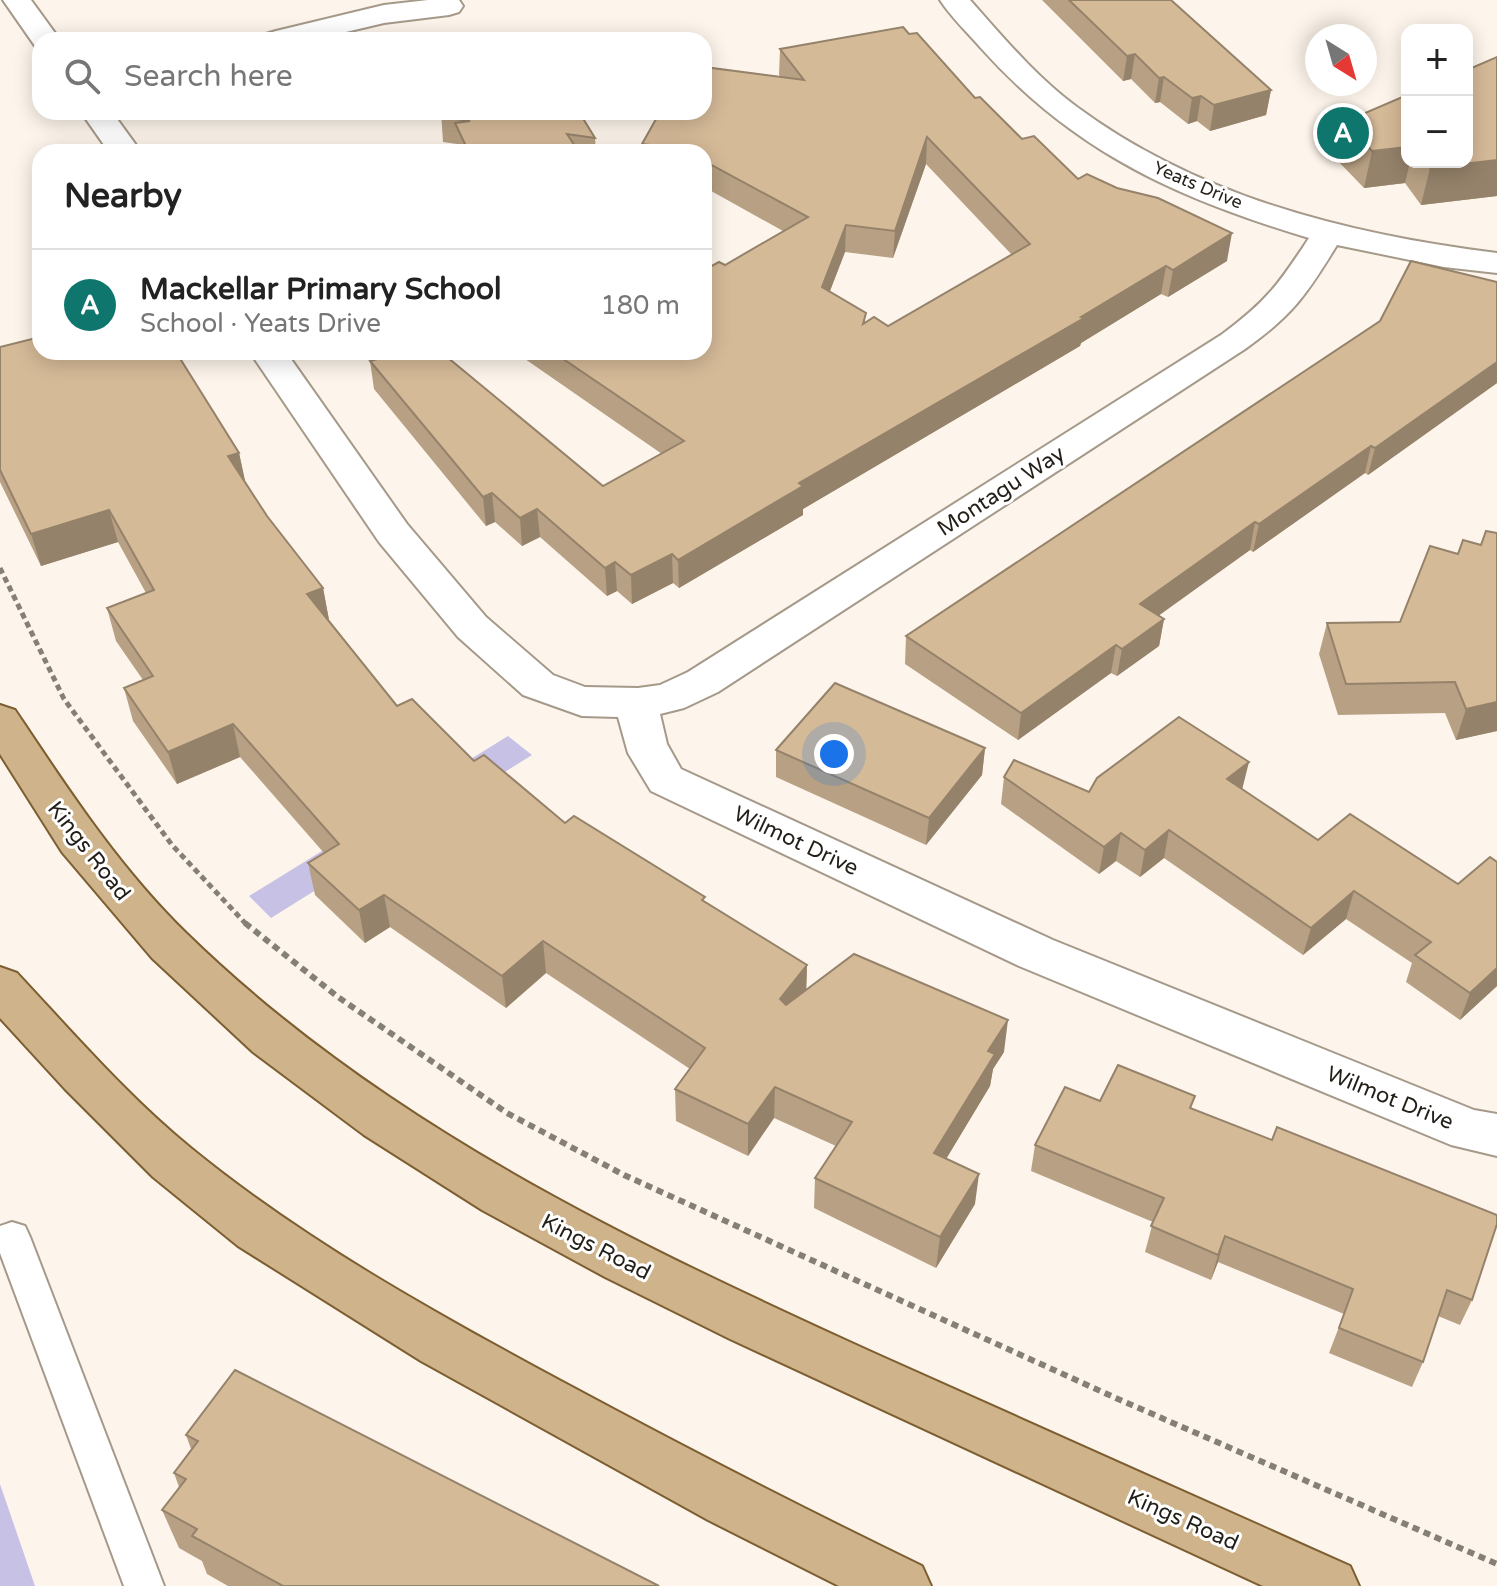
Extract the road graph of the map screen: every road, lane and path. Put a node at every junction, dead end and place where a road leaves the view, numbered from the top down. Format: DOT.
graph roads {
  1 [pos="17,0"];
  2 [pos="954,0"];
  3 [pos="449,6"];
  4 [pos="39,32"];
  5 [pos="309,32"];
  6 [pos="102,120"];
  7 [pos="119,144"];
  8 [pos="1329,232"];
  9 [pos="1497,263"];
  10 [pos="274,360"];
  11 [pos="0,568"];
  12 [pos="638,703"];
  13 [pos="0,720"];
  14 [pos="0,986"];
  15 [pos="1497,1135"];
  16 [pos="12,1237"];
  17 [pos="1497,1564"];
  18 [pos="144,1586"];
  19 [pos="901,1586"];
  20 [pos="1329,1586"];
  1 -- 4 [label="street"];
  2 -- 8 [label="street, Yeats Drive"];
  3 -- 5 [label="street"];
  6 -- 7 [label="street"];
  8 -- 9 [label="street, Yeats Drive"];
  8 -- 12 [label="street, Montagu Way"];
  10 -- 12 [label="street"];
  11 -- 17 [label="path"];
  12 -- 15 [label="street, Wilmot Drive"];
  13 -- 20 [label="main road, Kings Road"];
  14 -- 19 [label="main road"];
  16 -- 18 [label="lane"];
}
